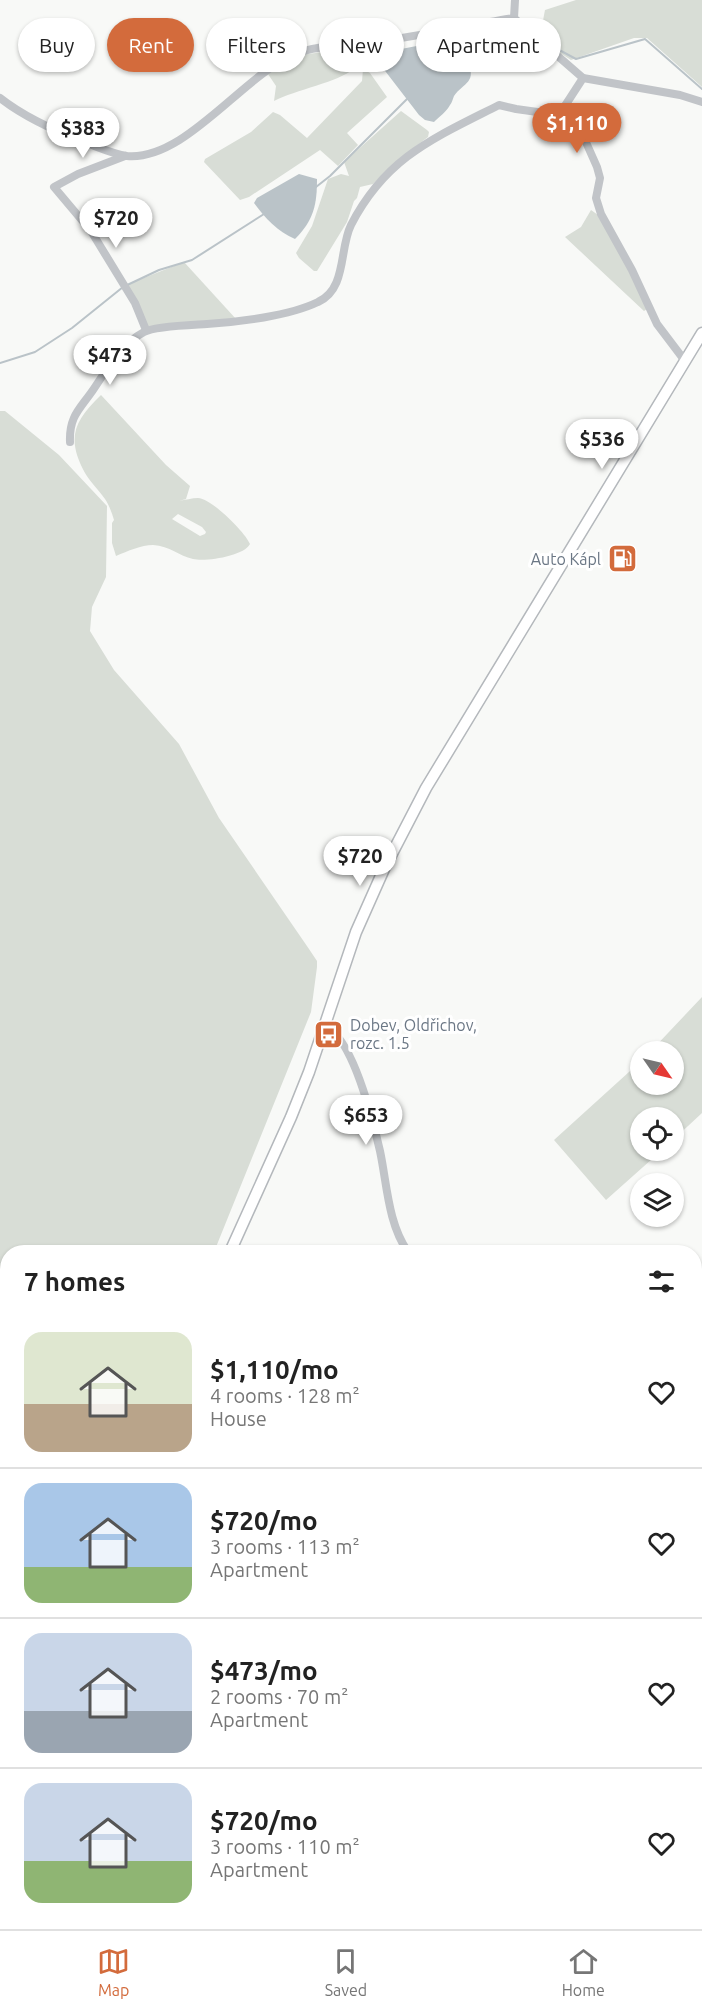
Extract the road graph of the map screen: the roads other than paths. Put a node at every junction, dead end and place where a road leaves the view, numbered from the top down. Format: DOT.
graph roads {
  1 [pos="515,0"];
  2 [pos="514,18"];
  3 [pos="416,35"];
  4 [pos="561,59"];
  5 [pos="583,78"];
  6 [pos="0,98"];
  7 [pos="702,102"];
  8 [pos="559,115"];
  9 [pos="125,156"];
  10 [pos="146,330"];
  11 [pos="702,333"];
  12 [pos="685,361"];
  13 [pos="70,442"];
  14 [pos="325,1026"];
  15 [pos="233,1245"];
  16 [pos="403,1245"];
  1 -- 2 [label="street"];
  3 -- 9 [label="street"];
  4 -- 5 [label="street"];
  5 -- 7 [label="street"];
  5 -- 8 [label="street"];
  6 -- 9 [label="street"];
  8 -- 10 [label="street"];
  8 -- 12 [label="street"];
  9 -- 10 [label="street"];
  10 -- 13 [label="street"];
  11 -- 12 [label="main road"];
  12 -- 14 [label="main road"];
  14 -- 15 [label="main road"];
  14 -- 16 [label="street"];
}
